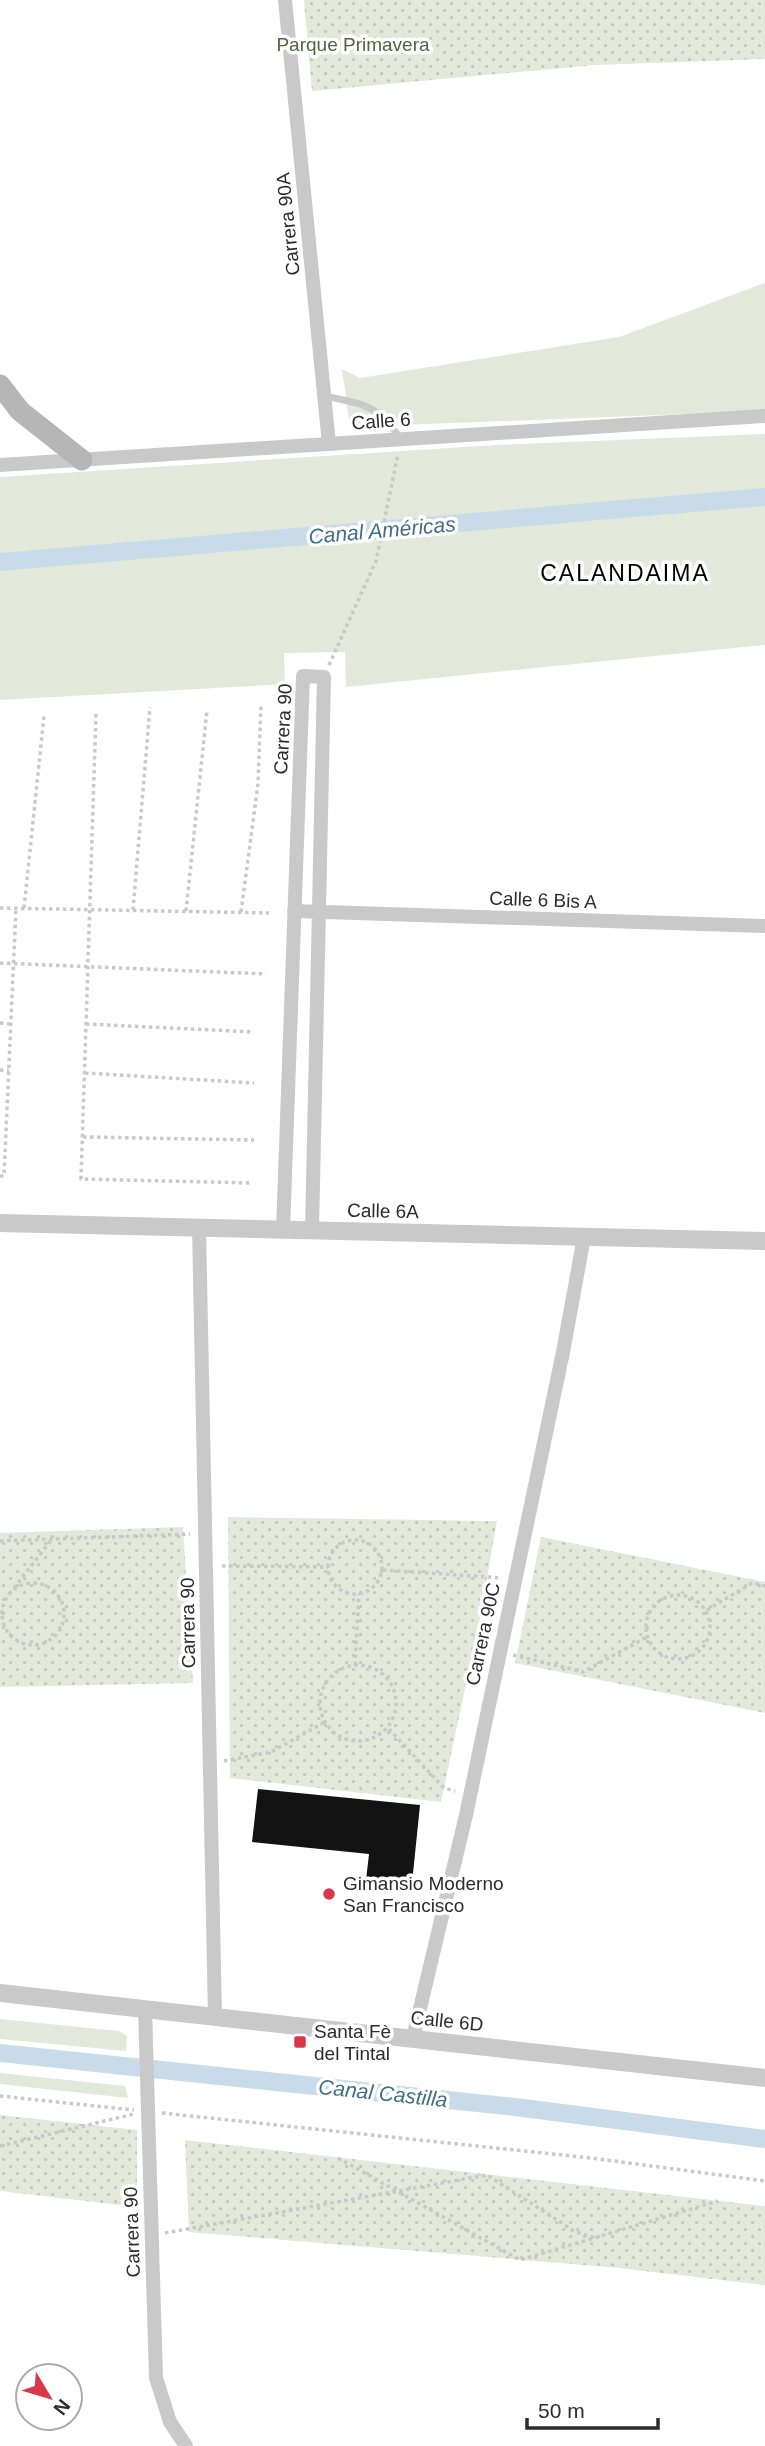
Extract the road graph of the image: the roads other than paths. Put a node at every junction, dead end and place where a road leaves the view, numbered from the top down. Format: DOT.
graph roads {
  1 [pos="285,0"];
  2 [pos="0,385"];
  3 [pos="324,396"];
  4 [pos="765,416"];
  5 [pos="401,439"];
  6 [pos="329,444"];
  7 [pos="82,460"];
  8 [pos="0,465"];
  9 [pos="295,911"];
  10 [pos="319,912"];
  11 [pos="765,926"];
  12 [pos="0,1223"];
  13 [pos="200,1228"];
  14 [pos="283,1230"];
  15 [pos="312,1231"];
  16 [pos="584,1237"];
  17 [pos="765,1241"];
  18 [pos="0,1993"];
  19 [pos="145,2009"];
  20 [pos="215,2017"];
  21 [pos="413,2038"];
  22 [pos="765,2078"];
  23 [pos="186,2446"];
  1 -- 3 [label="street, Carrera 90A"];
  2 -- 7 [label="main road"];
  3 -- 5 [label="lane"];
  3 -- 6 [label="street, Carrera 90A"];
  4 -- 5 [label="street, Calle 6"];
  5 -- 6 [label="street, Calle 6"];
  6 -- 7 [label="street, Calle 6"];
  7 -- 8 [label="street, Calle 6"];
  9 -- 10 [label="street, Calle 6 Bis A"];
  9 -- 10 [label="street, Carrera 90"];
  9 -- 14 [label="street, Carrera 90"];
  10 -- 11 [label="street, Calle 6 Bis A"];
  10 -- 15 [label="street, Carrera 90"];
  12 -- 13 [label="street, Calle 6A"];
  13 -- 14 [label="street, Calle 6A"];
  13 -- 20 [label="street, Carrera 90"];
  14 -- 15 [label="street, Calle 6A"];
  15 -- 16 [label="street, Calle 6A"];
  16 -- 17 [label="street, Calle 6A"];
  16 -- 21 [label="street, Carrera 90C"];
  18 -- 19 [label="street, Calle 6D"];
  19 -- 20 [label="street, Calle 6D"];
  19 -- 23 [label="street, Carrera 90"];
  20 -- 21 [label="street, Calle 6D"];
  21 -- 22 [label="street, Calle 6D"];
}
